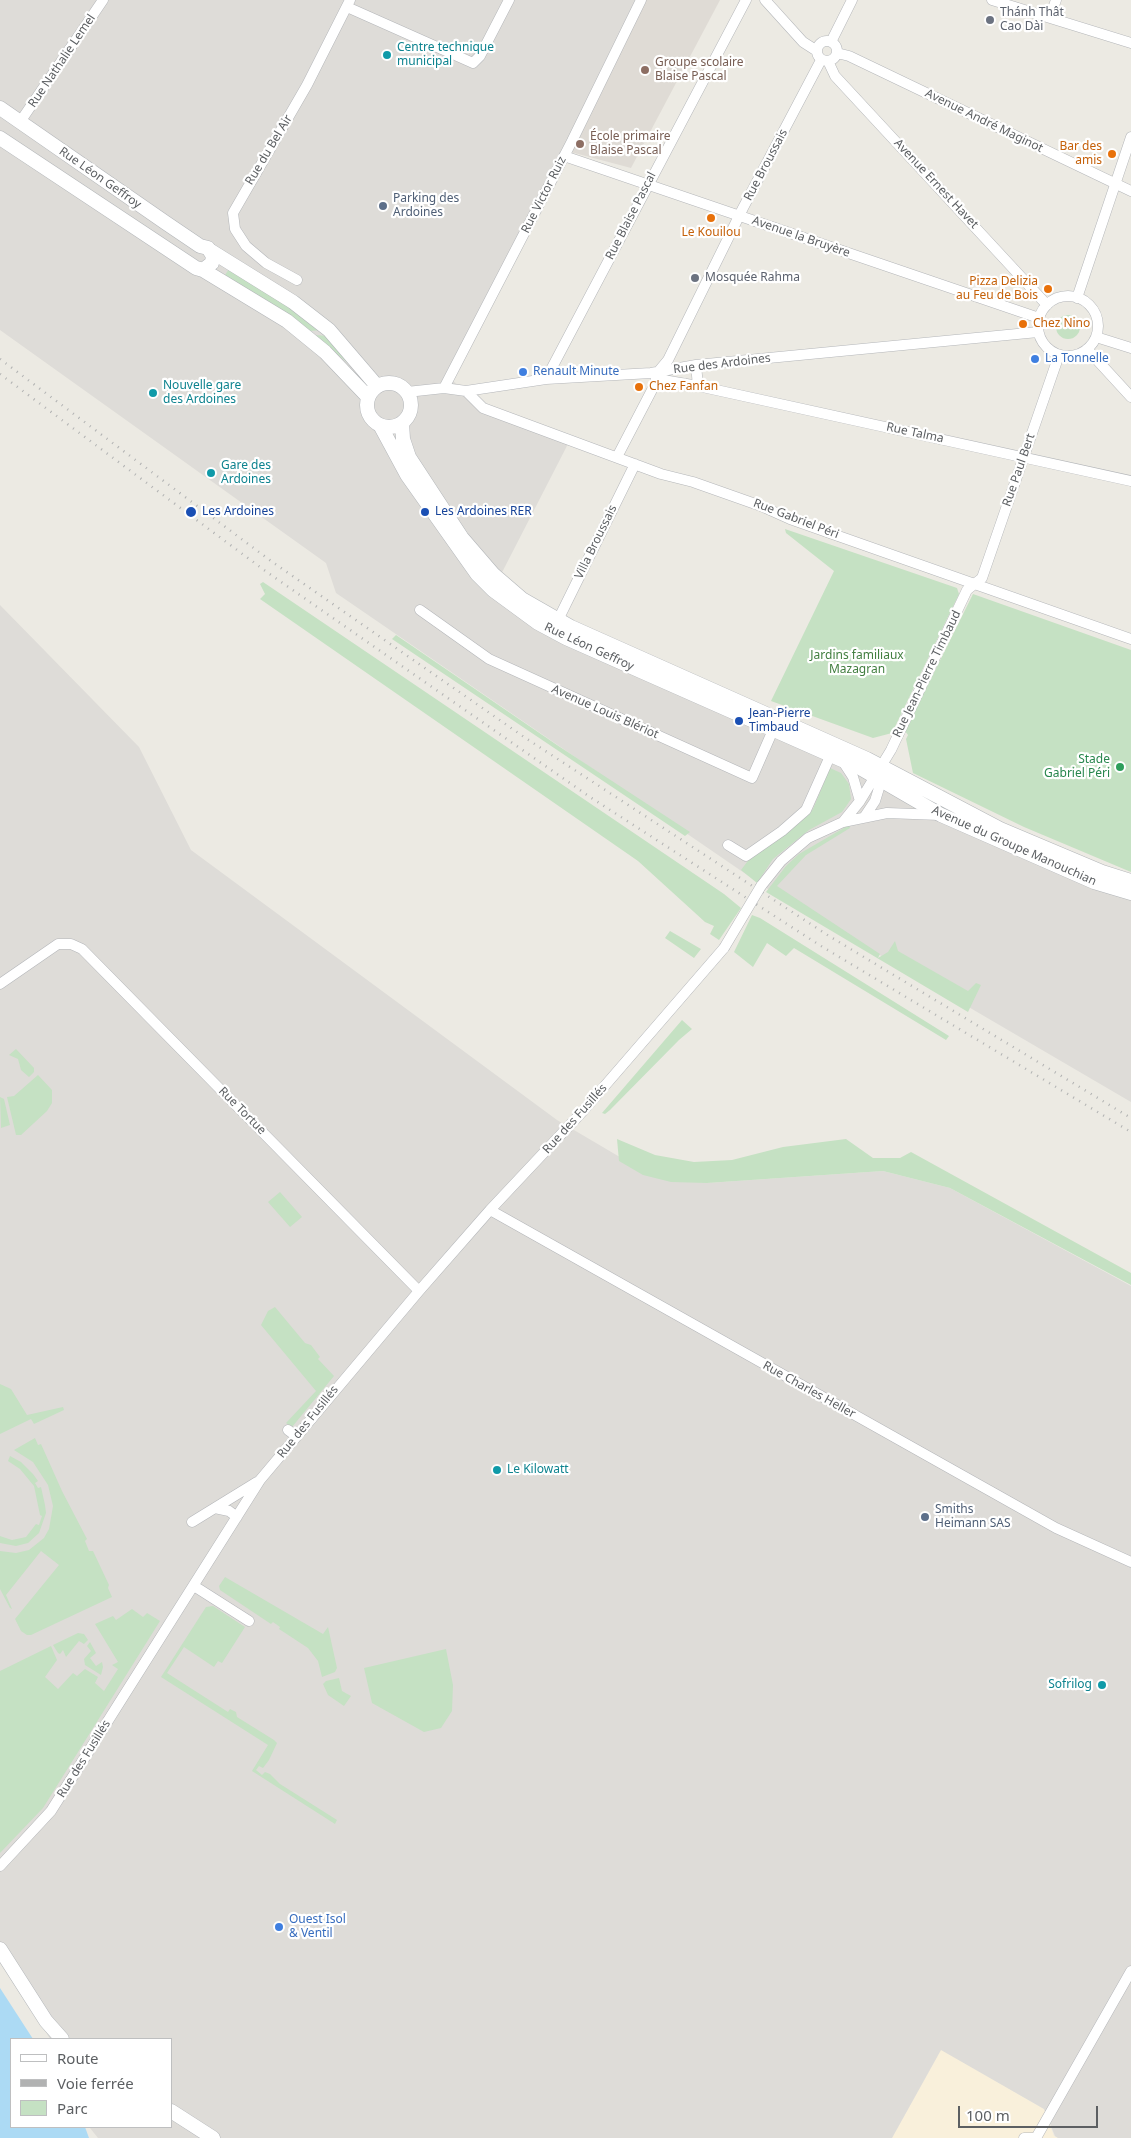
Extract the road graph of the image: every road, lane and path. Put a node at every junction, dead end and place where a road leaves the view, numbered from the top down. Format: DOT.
graph roads {
  1 [pos="104,0"];
  2 [pos="510,0"];
  3 [pos="641,0"];
  4 [pos="746,0"];
  5 [pos="765,0"];
  6 [pos="852,0"];
  7 [pos="992,0"];
  8 [pos="1056,0"];
  9 [pos="348,3"];
  10 [pos="1050,17"];
  11 [pos="831,42"];
  12 [pos="1131,43"];
  13 [pos="837,53"];
  14 [pos="822,57"];
  15 [pos="0,108"];
  16 [pos="20,122"];
  17 [pos="1131,137"];
  18 [pos="0,138"];
  19 [pos="564,156"];
  20 [pos="1115,184"];
  21 [pos="647,186"];
  22 [pos="1131,192"];
  23 [pos="739,216"];
  24 [pos="206,248"];
  25 [pos="198,268"];
  26 [pos="297,280"];
  27 [pos="1077,298"];
  28 [pos="1047,305"];
  29 [pos="1039,318"];
  30 [pos="1038,332"];
  31 [pos="1096,336"];
  32 [pos="1131,348"];
  33 [pos="1087,349"];
  34 [pos="1059,355"];
  35 [pos="696,366"];
  36 [pos="658,372"];
  37 [pos="546,379"];
  38 [pos="654,386"];
  39 [pos="698,386"];
  40 [pos="444,388"];
  41 [pos="373,391"];
  42 [pos="466,391"];
  43 [pos="407,392"];
  44 [pos="1131,397"];
  45 [pos="402,423"];
  46 [pos="380,425"];
  47 [pos="617,457"];
  48 [pos="1024,457"];
  49 [pos="635,464"];
  50 [pos="1131,481"];
  51 [pos="975,583"];
  52 [pos="420,610"];
  53 [pos="558,620"];
  54 [pos="1131,639"];
  55 [pos="773,730"];
  56 [pos="836,757"];
  57 [pos="881,773"];
  58 [pos="860,801"];
  59 [pos="941,815"];
  60 [pos="865,816"];
  61 [pos="843,822"];
  62 [pos="728,845"];
  63 [pos="1131,882"];
  64 [pos="1131,893"];
  65 [pos="0,984"];
  66 [pos="490,1210"];
  67 [pos="419,1290"];
  68 [pos="260,1480"];
  69 [pos="215,1508"];
  70 [pos="237,1518"];
  71 [pos="192,1522"];
  72 [pos="1131,1562"];
  73 [pos="194,1586"];
  74 [pos="249,1621"];
  75 [pos="0,1866"];
  76 [pos="0,1949"];
  77 [pos="1131,1971"];
  78 [pos="61,2038"];
  79 [pos="172,2112"];
  80 [pos="213,2138"];
  81 [pos="1024,2138"];
  82 [pos="1036,2138"];
  1 -- 16 [label="street, Rue Nathalie Lemel"];
  2 -- 9 [label="street"];
  3 -- 19 [label="street, Rue Victor Ruiz"];
  4 -- 21 [label="street, Rue Blaise Pascal"];
  5 -- 14 [label="street, Avenue Ernest Havet"];
  6 -- 11 [label="street"];
  7 -- 10 [label="street"];
  8 -- 10 [label="street"];
  9 -- 26 [label="street, Rue du Bel Air"];
  10 -- 12 [label="street"];
  11 -- 13 [label="street"];
  11 -- 14 [label="street"];
  13 -- 14 [label="street"];
  13 -- 20 [label="street, Avenue André Maginot"];
  14 -- 23 [label="street, Rue Broussais"];
  14 -- 28 [label="street, Avenue Ernest Havet"];
  15 -- 16 [label="street, Rue Léon Geffroy"];
  16 -- 24 [label="street, Rue Léon Geffroy"];
  17 -- 20 [label="street"];
  18 -- 25 [label="street, Rue Léon Geffroy"];
  19 -- 21 [label="street, Avenue la Bruyère"];
  19 -- 40 [label="street, Rue Victor Ruiz"];
  20 -- 22 [label="street, Avenue André Maginot"];
  20 -- 27 [label="street"];
  21 -- 23 [label="street, Avenue la Bruyère"];
  21 -- 37 [label="street, Rue Blaise Pascal"];
  23 -- 29 [label="street, Avenue la Bruyère"];
  23 -- 36 [label="street, Rue Broussais"];
  24 -- 25 [label="street"];
  24 -- 41 [label="street, Rue Léon Geffroy"];
  25 -- 41 [label="street, Rue Léon Geffroy"];
  27 -- 28 [label="street"];
  27 -- 31 [label="street"];
  28 -- 29 [label="street"];
  29 -- 30 [label="street"];
  30 -- 34 [label="street"];
  30 -- 35 [label="street, Rue des Ardoines"];
  31 -- 32 [label="street"];
  31 -- 33 [label="street"];
  33 -- 34 [label="street"];
  33 -- 44 [label="street"];
  34 -- 48 [label="street, Rue Paul Bert"];
  35 -- 36 [label="street, Rue des Ardoines"];
  35 -- 39 [label="street"];
  36 -- 37 [label="street, Rue des Ardoines"];
  36 -- 38 [label="street, Rue Broussais"];
  37 -- 42 [label="street, Rue des Ardoines"];
  38 -- 39 [label="street, Rue Talma"];
  38 -- 47 [label="street, Rue Broussais"];
  39 -- 48 [label="street, Rue Talma"];
  40 -- 42 [label="street, Rue des Ardoines"];
  40 -- 43 [label="street, Rue des Ardoines"];
  41 -- 43 [label="street"];
  41 -- 46 [label="street"];
  42 -- 47 [label="street, Rue Gabriel Péri"];
  43 -- 45 [label="street"];
  45 -- 46 [label="street"];
  45 -- 53 [label="street, Rue Léon Geffroy"];
  46 -- 55 [label="street, Rue Léon Geffroy"];
  47 -- 49 [label="street, Rue Gabriel Péri"];
  48 -- 50 [label="street, Rue Talma"];
  48 -- 51 [label="street, Rue Paul Bert"];
  49 -- 51 [label="street, Rue Gabriel Péri"];
  49 -- 53 [label="street, Villa Broussais"];
  51 -- 54 [label="street, Rue Gabriel Péri"];
  51 -- 57 [label="street, Rue Jean-Pierre Timbaud"];
  52 -- 55 [label="street, Avenue Louis Blériot"];
  53 -- 57 [label="street, Rue Léon Geffroy"];
  55 -- 56 [label="street, Rue Léon Geffroy"];
  56 -- 57 [label="street, Rue Léon Geffroy"];
  56 -- 58 [label="street"];
  56 -- 62 [label="street"];
  57 -- 58 [label="street"];
  57 -- 59 [label="street, Avenue du Groupe Manouchian"];
  57 -- 60 [label="street"];
  57 -- 63 [label="street, Avenue du Groupe Manouchian"];
  58 -- 61 [label="street"];
  59 -- 60 [label="street"];
  59 -- 64 [label="street, Avenue du Groupe Manouchian"];
  60 -- 61 [label="street"];
  61 -- 66 [label="street, Rue des Fusillés, bridge"];
  65 -- 67 [label="street, Rue Tortue"];
  66 -- 67 [label="street, Rue des Fusillés"];
  66 -- 72 [label="street, Rue Charles Heller"];
  67 -- 68 [label="street, Rue des Fusillés"];
  68 -- 69 [label="street"];
  68 -- 70 [label="street, Rue des Fusillés"];
  69 -- 70 [label="street"];
  69 -- 71 [label="street"];
  70 -- 73 [label="street, Rue des Fusillés"];
  73 -- 74 [label="street"];
  73 -- 75 [label="street, Rue des Fusillés"];
  76 -- 78 [label="street"];
  77 -- 82 [label="street"];
  79 -- 80 [label="street"];
  81 -- 82 [label="street"];
}
